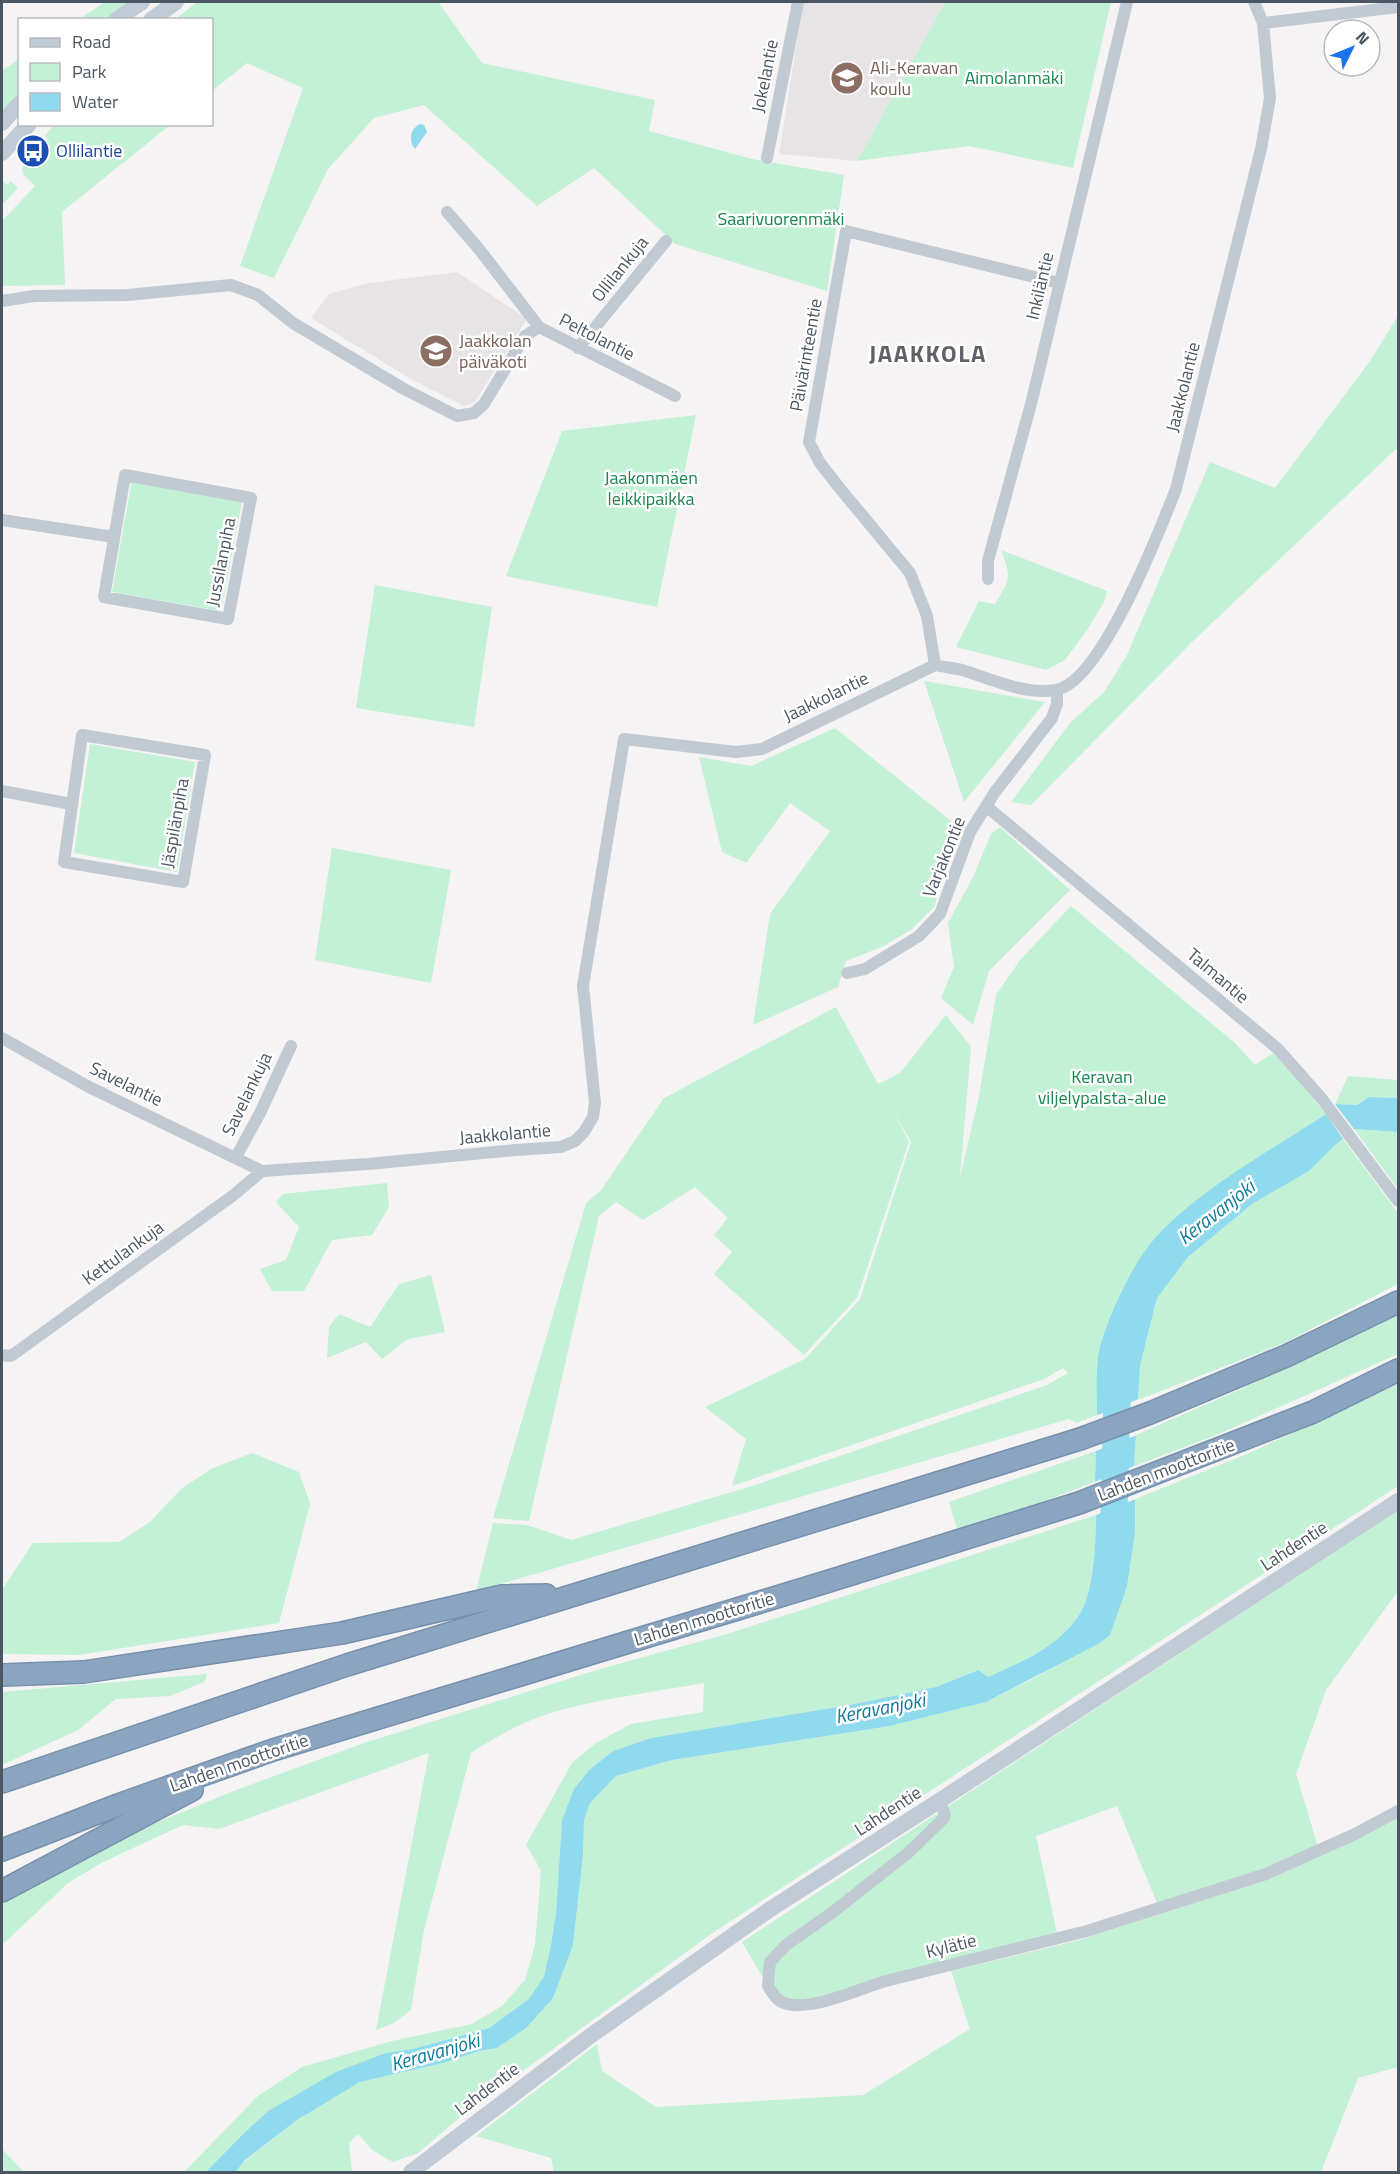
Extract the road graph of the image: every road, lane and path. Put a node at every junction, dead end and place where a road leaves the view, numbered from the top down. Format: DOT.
graph roads {
  1 [pos="142,2"];
  2 [pos="176,2"];
  3 [pos="798,2"];
  4 [pos="1127,2"];
  5 [pos="1254,2"];
  6 [pos="1398,7"];
  7 [pos="119,18"];
  8 [pos="154,18"];
  9 [pos="1263,23"];
  10 [pos="18,105"];
  11 [pos="2,123"];
  12 [pos="27,126"];
  13 [pos="2,153"];
  14 [pos="767,158"];
  15 [pos="447,212"];
  16 [pos="666,241"];
  17 [pos="1059,283"];
  18 [pos="2,301"];
  19 [pos="538,327"];
  20 [pos="578,348"];
  21 [pos="675,396"];
  22 [pos="2,520"];
  23 [pos="114,537"];
  24 [pos="988,579"];
  25 [pos="934,666"];
  26 [pos="1057,690"];
  27 [pos="2,791"];
  28 [pos="71,804"];
  29 [pos="986,806"];
  30 [pos="847,973"];
  31 [pos="3,1043"];
  32 [pos="291,1046"];
  33 [pos="236,1157"];
  34 [pos="262,1171"];
  35 [pos="1398,1201"];
  36 [pos="1398,1302"];
  37 [pos="2,1356"];
  38 [pos="1398,1370"];
  39 [pos="1398,1501"];
  40 [pos="571,1595"];
  41 [pos="2,1675"];
  42 [pos="273,1750"];
  43 [pos="2,1782"];
  44 [pos="939,1801"];
  45 [pos="1398,1811"];
  46 [pos="2,1850"];
  47 [pos="2,1891"];
  48 [pos="411,2172"];
  1 -- 7 [label="main road"];
  2 -- 8 [label="main road"];
  3 -- 14 [label="street, Jokelantie"];
  4 -- 17 [label="street, Inkiläntie"];
  5 -- 9 [label="street, Jaakkolantie"];
  6 -- 9 [label="street"];
  9 -- 26 [label="street, Jaakkolantie"];
  10 -- 11 [label="main road"];
  12 -- 13 [label="main road"];
  15 -- 19 [label="street, Peltolantie"];
  16 -- 20 [label="street, Ollilankuja"];
  17 -- 24 [label="street, Inkiläntie"];
  17 -- 25 [label="street, Päivärinteentie"];
  18 -- 19 [label="street"];
  19 -- 20 [label="street, Peltolantie"];
  20 -- 21 [label="street, Peltolantie"];
  22 -- 23 [label="street"];
  23 -- 23 [label="street, Jussilanpiha"];
  25 -- 26 [label="street"];
  25 -- 34 [label="street, Jaakkolantie"];
  26 -- 29 [label="street, Varjakontie"];
  27 -- 28 [label="street"];
  28 -- 28 [label="street, Jäspilänpiha"];
  29 -- 30 [label="street, Varjakontie"];
  29 -- 35 [label="street, Talmantie"];
  31 -- 33 [label="street, Savelantie"];
  32 -- 33 [label="street, Savelankuja"];
  33 -- 34 [label="street"];
  34 -- 37 [label="street, Kettulankuja"];
  36 -- 40 [label="highway"];
  38 -- 42 [label="highway, Lahden moottoritie"];
  39 -- 44 [label="main road, Lahdentie"];
  40 -- 41 [label="highway"];
  40 -- 43 [label="highway"];
  42 -- 46 [label="highway, Lahden moottoritie"];
  42 -- 47 [label="highway"];
  44 -- 45 [label="street, Kylätie"];
  44 -- 48 [label="main road, Lahdentie"];
}
